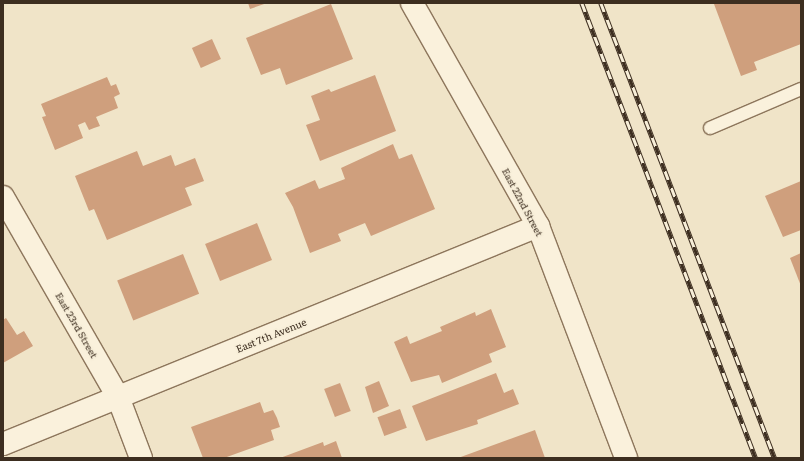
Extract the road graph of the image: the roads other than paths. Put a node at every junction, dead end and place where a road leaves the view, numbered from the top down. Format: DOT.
graph roads {
  1 [pos="412,3"];
  2 [pos="801,89"];
  3 [pos="710,128"];
  4 [pos="3,198"];
  5 [pos="538,226"];
  6 [pos="118,397"];
  7 [pos="3,444"];
  8 [pos="141,458"];
  9 [pos="626,458"];
  1 -- 5 [label="street, East 22nd Street"];
  2 -- 3 [label="lane"];
  4 -- 6 [label="street, East 23rd Street"];
  5 -- 6 [label="street, East 7th Avenue"];
  5 -- 9 [label="street, East 22nd Street"];
  6 -- 7 [label="street, East 7th Avenue"];
  6 -- 8 [label="street, East 23rd Street"];
}
